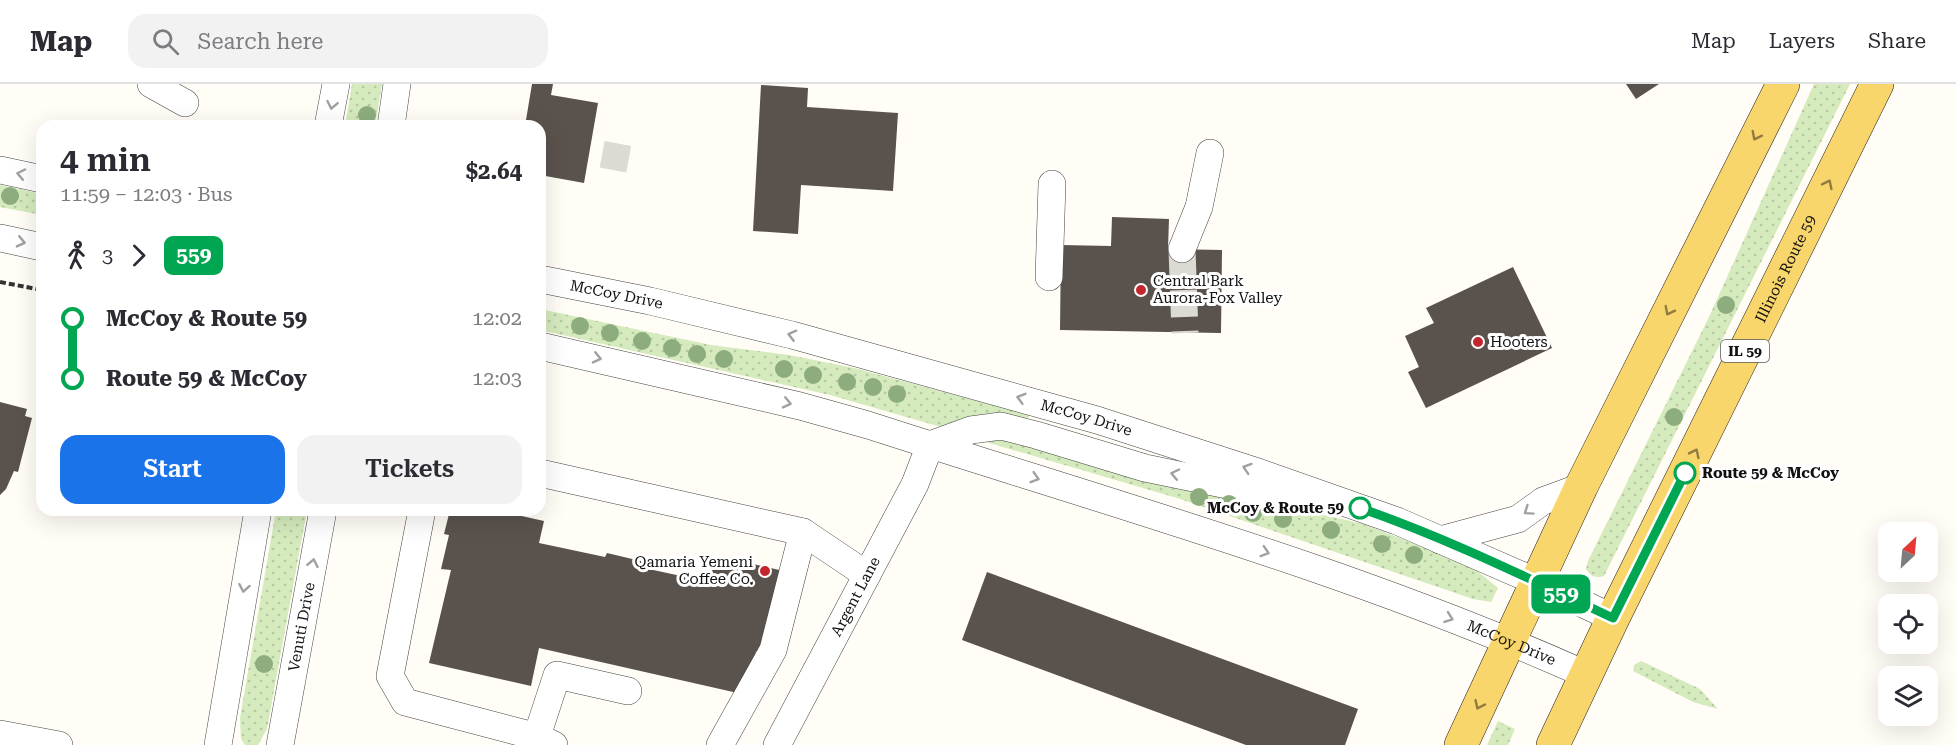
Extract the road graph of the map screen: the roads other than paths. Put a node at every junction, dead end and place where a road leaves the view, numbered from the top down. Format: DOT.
graph roads {
  1 [pos="151,84"];
  2 [pos="336,84"];
  3 [pos="397,84"];
  4 [pos="1783,84"];
  5 [pos="1877,84"];
  6 [pos="185,103"];
  7 [pos="329,120"];
  8 [pos="392,120"];
  9 [pos="1210,153"];
  10 [pos="0,170"];
  11 [pos="36,178"];
  12 [pos="1052,184"];
  13 [pos="0,238"];
  14 [pos="36,246"];
  15 [pos="1182,249"];
  16 [pos="1049,277"];
  17 [pos="546,280"];
  18 [pos="546,347"];
  19 [pos="930,445"];
  20 [pos="546,474"];
  21 [pos="1581,487"];
  22 [pos="257,516"];
  23 [pos="322,516"];
  24 [pos="421,516"];
  25 [pos="1396,521"];
  26 [pos="803,532"];
  27 [pos="1440,540"];
  28 [pos="867,575"];
  29 [pos="1537,582"];
  30 [pos="1613,618"];
  31 [pos="1510,641"];
  32 [pos="1587,675"];
  33 [pos="628,692"];
  34 [pos="0,734"];
  35 [pos="542,742"];
  36 [pos="58,745"];
  37 [pos="218,745"];
  38 [pos="280,745"];
  39 [pos="720,745"];
  40 [pos="777,745"];
  41 [pos="1461,745"];
  42 [pos="1553,745"];
  1 -- 6 [label="street"];
  2 -- 7 [label="street, one-way"];
  3 -- 8 [label="street"];
  4 -- 21 [label="main road, one-way"];
  30 -- 5 [label="main road, Illinois Route 59 / IL 59, one-way"];
  9 -- 15 [label="street"];
  11 -- 10 [label="street, one-way"];
  12 -- 16 [label="street"];
  13 -- 14 [label="street, one-way"];
  25 -- 17 [label="street, McCoy Drive, one-way"];
  18 -- 19 [label="street, McCoy Drive, one-way"];
  25 -- 19 [label="street, one-way"];
  19 -- 28 [label="street, Argent Lane"];
  19 -- 31 [label="street, McCoy Drive, one-way"];
  20 -- 26 [label="street"];
  21 -- 27 [label="street, one-way"];
  21 -- 29 [label="main road"];
  22 -- 37 [label="street, one-way"];
  38 -- 23 [label="street, Venuti Drive, one-way"];
  24 -- 35 [label="street"];
  25 -- 27 [label="street, McCoy Drive"];
  26 -- 28 [label="street"];
  26 -- 39 [label="street"];
  27 -- 29 [label="street, McCoy Drive"];
  28 -- 40 [label="street, Argent Lane"];
  29 -- 30 [label="street, McCoy Drive"];
  29 -- 31 [label="main road"];
  30 -- 32 [label="main road, Illinois Route 59 / IL 59"];
  31 -- 32 [label="street, McCoy Drive"];
  31 -- 41 [label="main road, one-way"];
  32 -- 42 [label="main road, Illinois Route 59 / IL 59"];
  33 -- 35 [label="street"];
  34 -- 36 [label="street"];
}
